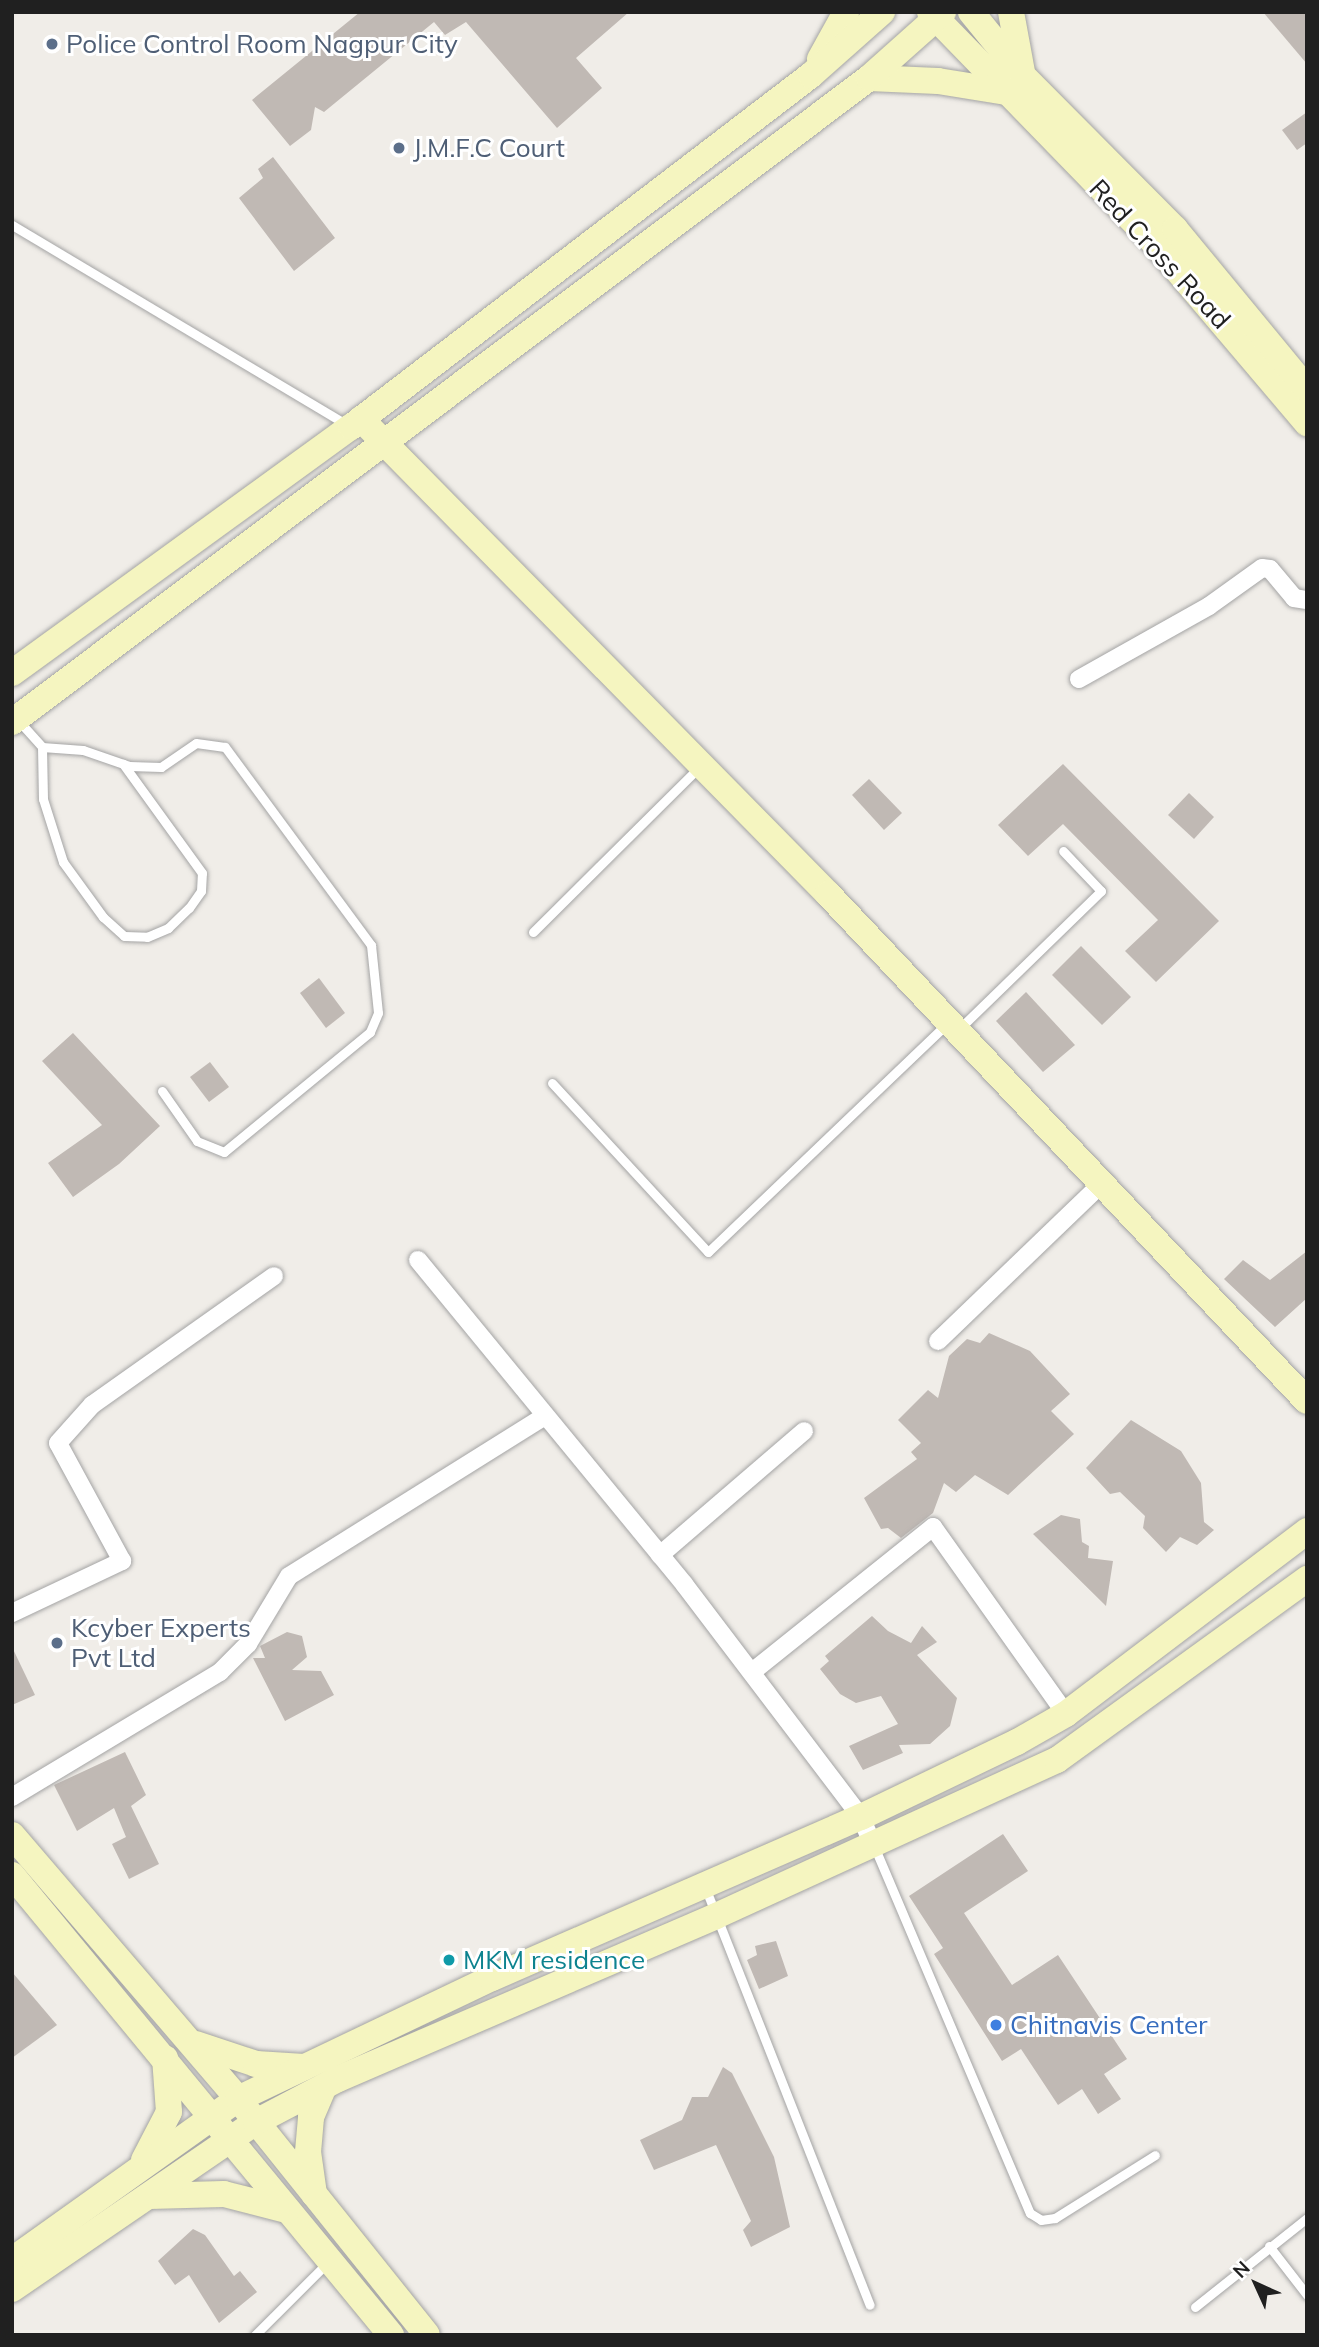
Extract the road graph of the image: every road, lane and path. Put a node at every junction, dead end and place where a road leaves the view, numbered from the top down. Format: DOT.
graph roads {
  1 [pos="846,12"];
  2 [pos="882,12"];
  3 [pos="971,12"];
  4 [pos="1011,12"];
  5 [pos="936,15"];
  6 [pos="811,75"];
  7 [pos="869,78"];
  8 [pos="1014,84"];
  9 [pos="12,225"];
  10 [pos="1307,389"];
  11 [pos="356,423"];
  12 [pos="1307,423"];
  13 [pos="384,442"];
  14 [pos="1307,600"];
  15 [pos="12,673"];
  16 [pos="1079,679"];
  17 [pos="15,720"];
  18 [pos="42,747"];
  19 [pos="123,764"];
  20 [pos="701,765"];
  21 [pos="1063,851"];
  22 [pos="533,932"];
  23 [pos="953,1026"];
  24 [pos="552,1083"];
  25 [pos="162,1091"];
  26 [pos="1101,1183"];
  27 [pos="418,1260"];
  28 [pos="274,1276"];
  29 [pos="938,1341"];
  30 [pos="1307,1401"];
  31 [pos="545,1416"];
  32 [pos="804,1431"];
  33 [pos="1307,1531"];
  34 [pos="660,1555"];
  35 [pos="1307,1579"];
  36 [pos="12,1613"];
  37 [pos="752,1672"];
  38 [pos="1066,1714"];
  39 [pos="12,1797"];
  40 [pos="862,1817"];
  41 [pos="12,1835"];
  42 [pos="873,1845"];
  43 [pos="12,1875"];
  44 [pos="705,1887"];
  45 [pos="716,1916"];
  46 [pos="188,2040"];
  47 [pos="164,2058"];
  48 [pos="306,2067"];
  49 [pos="324,2087"];
  50 [pos="239,2099"];
  51 [pos="211,2117"];
  52 [pos="256,2122"];
  53 [pos="229,2140"];
  54 [pos="1154,2155"];
  55 [pos="137,2170"];
  56 [pos="313,2194"];
  57 [pos="145,2196"];
  58 [pos="289,2210"];
  59 [pos="1307,2218"];
  60 [pos="1269,2246"];
  61 [pos="13,2257"];
  62 [pos="330,2260"];
  63 [pos="12,2289"];
  64 [pos="1307,2295"];
  65 [pos="870,2305"];
  66 [pos="1195,2307"];
  67 [pos="255,2335"];
  68 [pos="391,2335"];
  69 [pos="427,2335"];
  1 -- 6 [label="street"];
  2 -- 6 [label="street"];
  3 -- 8 [label="street, Red Cross Road"];
  4 -- 8 [label="street"];
  5 -- 7 [label="street"];
  5 -- 8 [label="street, Red Cross Road"];
  6 -- 11 [label="street"];
  7 -- 8 [label="street"];
  7 -- 13 [label="street"];
  8 -- 10 [label="street, Red Cross Road"];
  8 -- 12 [label="street, Red Cross Road"];
  9 -- 11 [label="lane"];
  11 -- 13 [label="street"];
  11 -- 15 [label="street"];
  13 -- 17 [label="street"];
  13 -- 20 [label="street"];
  14 -- 16 [label="street"];
  17 -- 18 [label="lane"];
  18 -- 19 [label="lane"];
  18 -- 19 [label="lane"];
  19 -- 25 [label="lane"];
  20 -- 22 [label="lane"];
  20 -- 23 [label="street"];
  21 -- 23 [label="lane"];
  23 -- 24 [label="lane"];
  23 -- 26 [label="street"];
  26 -- 29 [label="street"];
  26 -- 30 [label="street"];
  27 -- 31 [label="street"];
  28 -- 36 [label="street"];
  31 -- 34 [label="street"];
  31 -- 39 [label="street"];
  32 -- 34 [label="street"];
  33 -- 38 [label="street"];
  34 -- 37 [label="street"];
  35 -- 42 [label="street"];
  37 -- 38 [label="street"];
  37 -- 40 [label="street"];
  38 -- 40 [label="street"];
  40 -- 42 [label="street"];
  40 -- 44 [label="street"];
  41 -- 46 [label="street"];
  42 -- 45 [label="street"];
  42 -- 54 [label="lane"];
  43 -- 47 [label="street"];
  44 -- 45 [label="lane"];
  44 -- 48 [label="street"];
  45 -- 49 [label="street"];
  45 -- 65 [label="lane"];
  46 -- 48 [label="street"];
  46 -- 50 [label="street"];
  47 -- 51 [label="street"];
  47 -- 55 [label="street"];
  48 -- 50 [label="street"];
  49 -- 52 [label="street"];
  49 -- 56 [label="street"];
  50 -- 51 [label="street"];
  50 -- 52 [label="street"];
  51 -- 53 [label="street"];
  51 -- 55 [label="street"];
  52 -- 53 [label="street"];
  52 -- 56 [label="street"];
  53 -- 57 [label="street"];
  53 -- 58 [label="street"];
  55 -- 61 [label="street"];
  56 -- 69 [label="street"];
  57 -- 58 [label="street"];
  57 -- 63 [label="street"];
  58 -- 62 [label="street"];
  59 -- 60 [label="lane"];
  60 -- 64 [label="lane"];
  60 -- 66 [label="lane"];
  62 -- 67 [label="lane"];
  62 -- 68 [label="street"];
}
